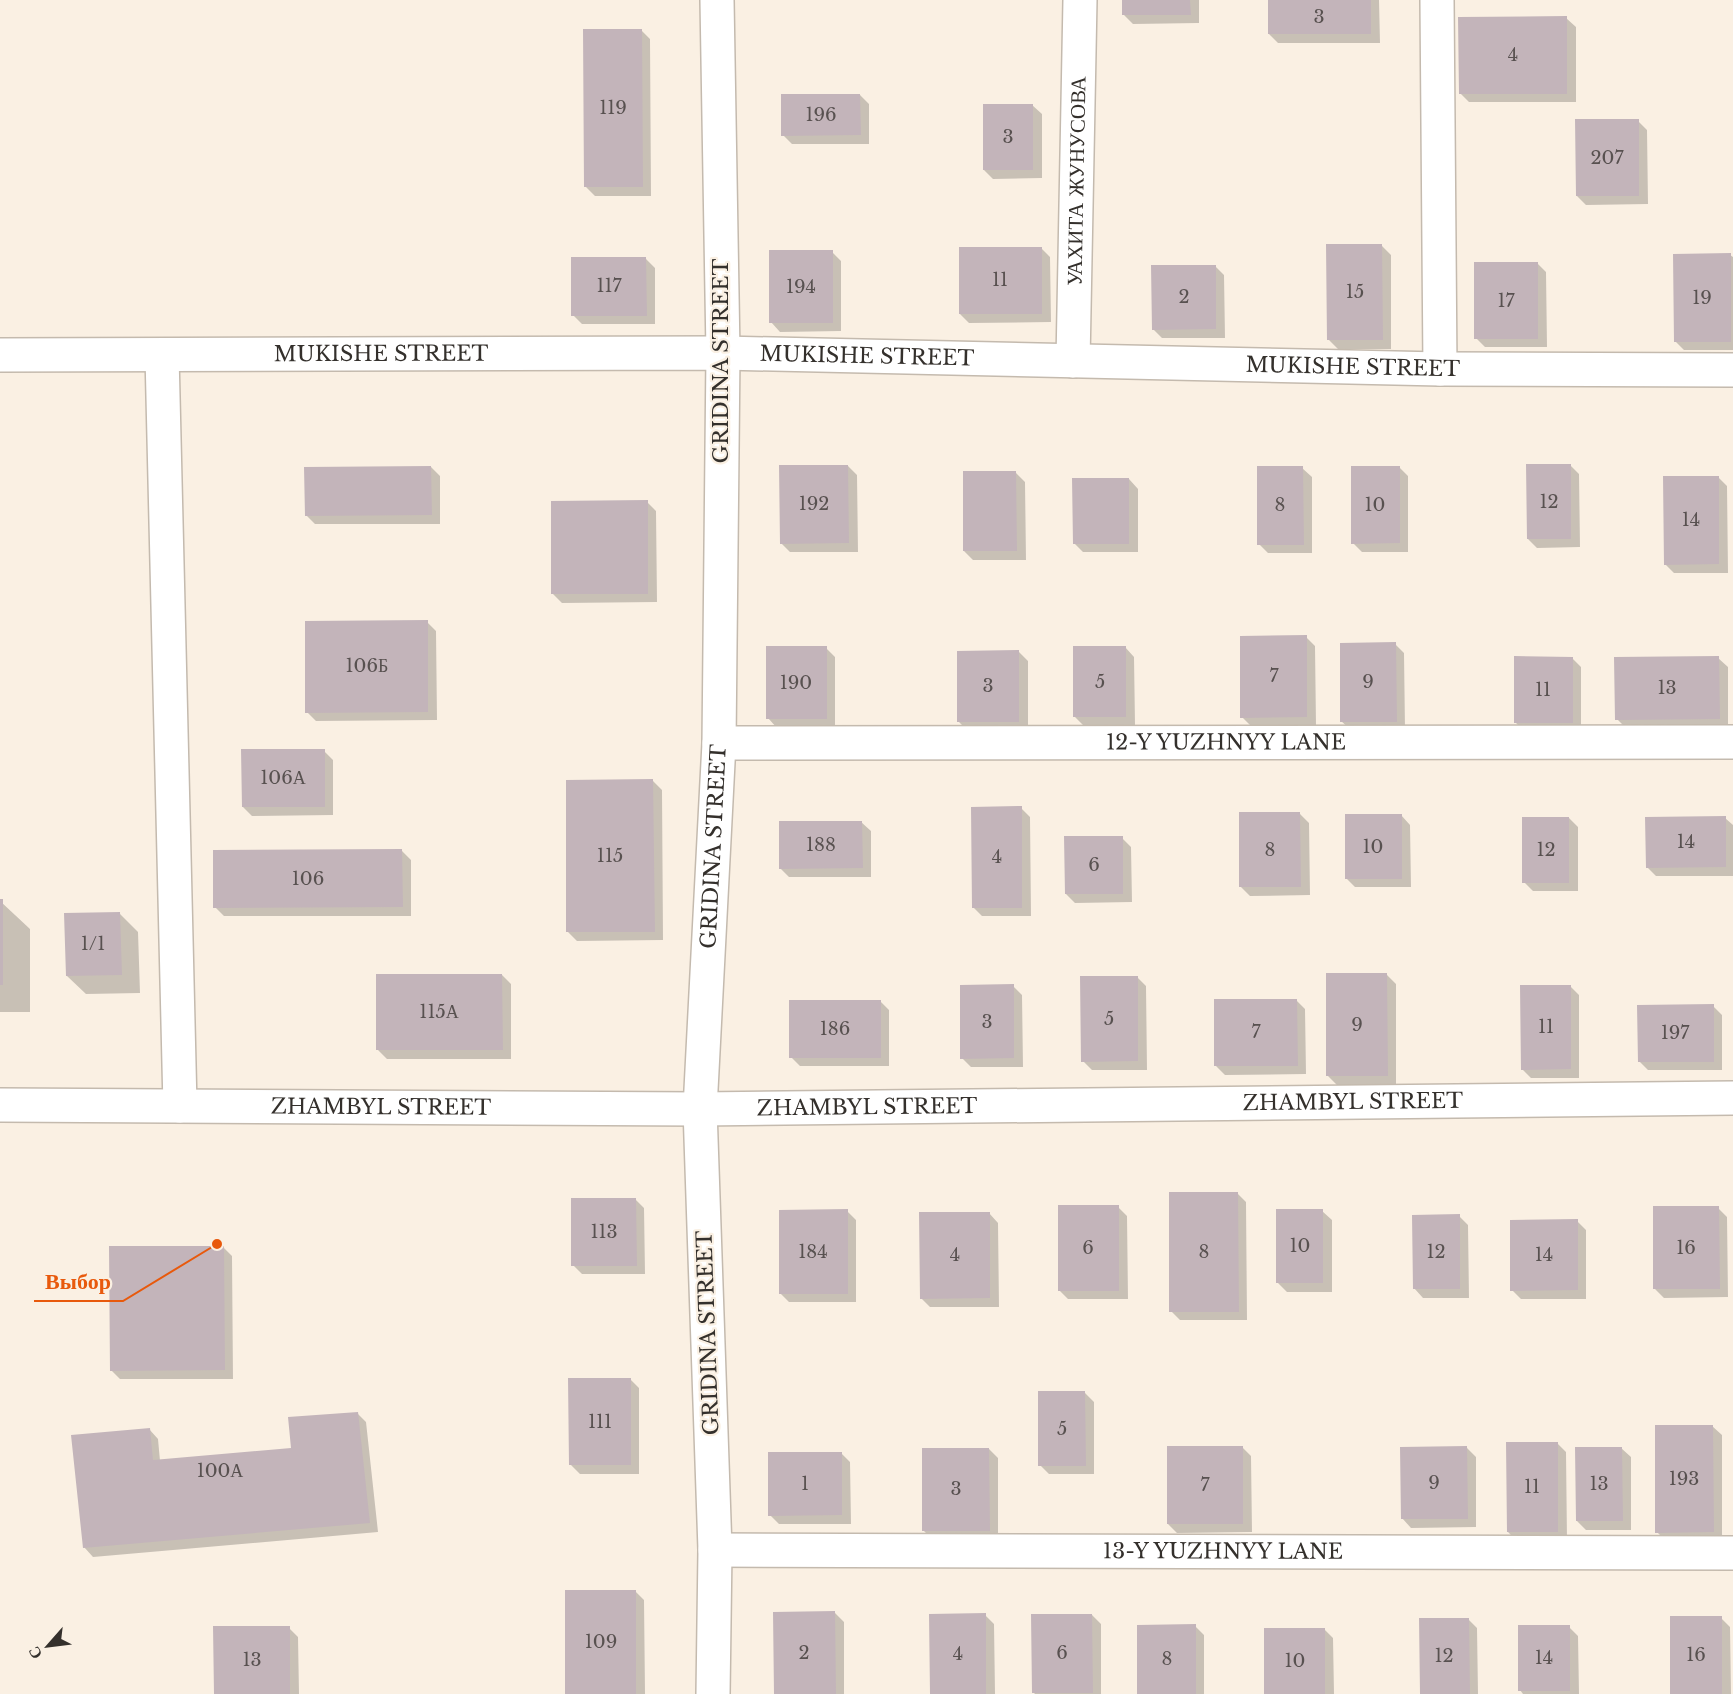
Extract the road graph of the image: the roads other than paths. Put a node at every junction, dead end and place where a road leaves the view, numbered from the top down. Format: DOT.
graph roads {
  1 [pos="717,0"];
  2 [pos="1080,0"];
  3 [pos="1437,0"];
  4 [pos="723,353"];
  5 [pos="162,355"];
  6 [pos="0,356"];
  7 [pos="1073,361"];
  8 [pos="1440,369"];
  9 [pos="1733,370"];
  10 [pos="1733,742"];
  11 [pos="719,743"];
  12 [pos="1733,1098"];
  13 [pos="0,1106"];
  14 [pos="180,1106"];
  15 [pos="700,1109"];
  16 [pos="715,1550"];
  17 [pos="1733,1553"];
  18 [pos="713,1694"];
  1 -- 4 [label="street, GRIDINA STREET"];
  2 -- 7 [label="street, УАХИТА ЖУНУСОВА"];
  3 -- 8 [label="street"];
  4 -- 5 [label="street, MUKISHE STREET"];
  4 -- 7 [label="street, MUKISHE STREET"];
  4 -- 11 [label="street, GRIDINA STREET"];
  5 -- 6 [label="street, MUKISHE STREET"];
  5 -- 14 [label="street"];
  7 -- 8 [label="street, MUKISHE STREET"];
  8 -- 9 [label="street, MUKISHE STREET"];
  10 -- 11 [label="street, 12-Y YUZHNYY LANE"];
  11 -- 15 [label="street, GRIDINA STREET"];
  12 -- 15 [label="street, ZHAMBYL STREET"];
  13 -- 14 [label="street, ZHAMBYL STREET"];
  14 -- 15 [label="street, ZHAMBYL STREET"];
  15 -- 16 [label="street, GRIDINA STREET"];
  16 -- 17 [label="street, 13-Y YUZHNYY LANE"];
  16 -- 18 [label="street, GRIDINA STREET"];
}
